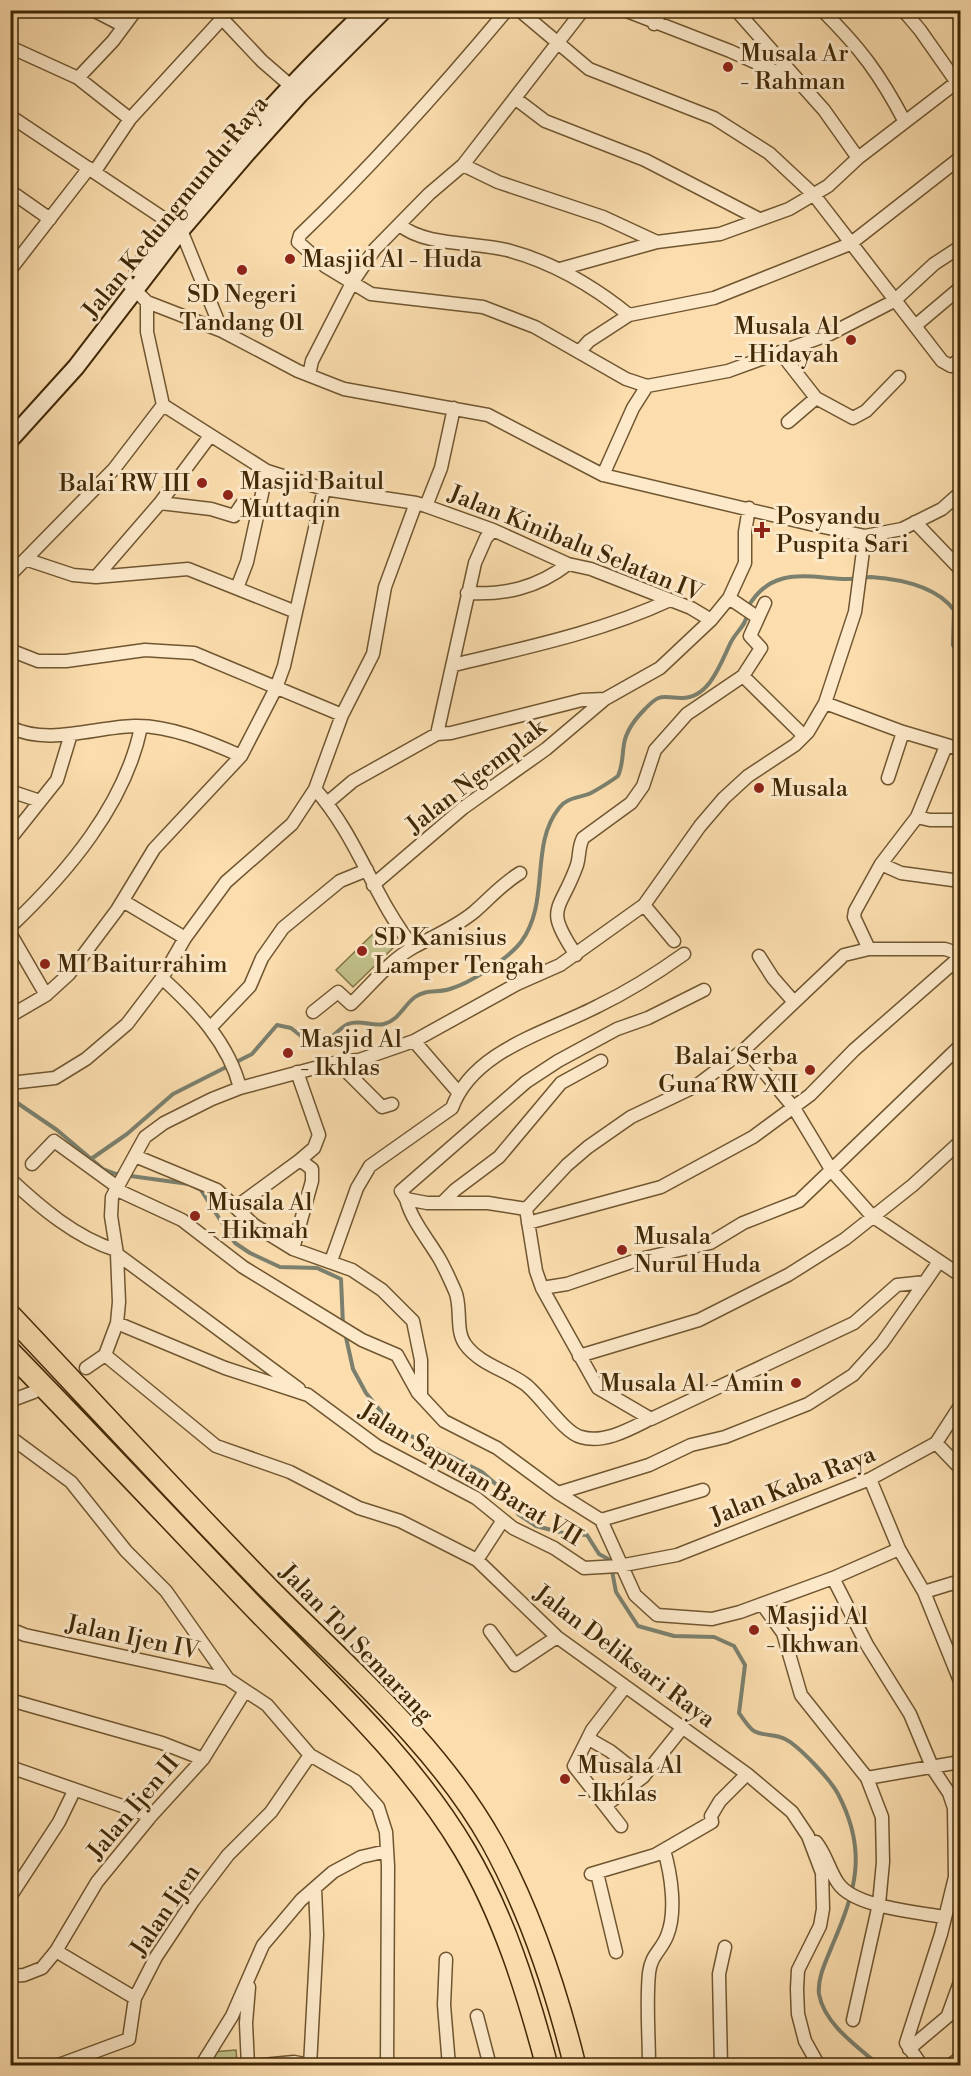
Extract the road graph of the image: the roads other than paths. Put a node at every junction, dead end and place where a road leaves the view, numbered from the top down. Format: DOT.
graph roads {
  1 [pos="93,10"];
  2 [pos="136,10"];
  3 [pos="230,10"];
  4 [pos="367,10"];
  5 [pos="384,10"];
  6 [pos="507,10"];
  7 [pos="519,10"];
  8 [pos="583,10"];
  9 [pos="624,10"];
  10 [pos="662,10"];
  11 [pos="736,10"];
  12 [pos="822,10"];
  13 [pos="903,10"];
  14 [pos="218,15"];
  15 [pos="654,24"];
  16 [pos="124,26"];
  17 [pos="558,44"];
  18 [pos="10,47"];
  19 [pos="78,78"];
  20 [pos="799,82"];
  21 [pos="959,85"];
  22 [pos="292,87"];
  23 [pos="516,99"];
  24 [pos="10,116"];
  25 [pos="130,118"];
  26 [pos="905,122"];
  27 [pos="858,158"];
  28 [pos="960,158"];
  29 [pos="463,165"];
  30 [pos="92,170"];
  31 [pos="10,191"];
  32 [pos="814,195"];
  33 [pos="50,219"];
  34 [pos="759,219"];
  35 [pos="400,225"];
  36 [pos="176,227"];
  37 [pos="657,242"];
  38 [pos="850,244"];
  39 [pos="960,247"];
  40 [pos="560,269"];
  41 [pos="10,270"];
  42 [pos="352,283"];
  43 [pos="960,288"];
  44 [pos="137,292"];
  45 [pos="894,301"];
  46 [pos="629,315"];
  47 [pos="915,326"];
  48 [pos="222,331"];
  49 [pos="580,351"];
  50 [pos="780,352"];
  51 [pos="960,359"];
  52 [pos="309,375"];
  53 [pos="899,377"];
  54 [pos="647,386"];
  55 [pos="816,398"];
  56 [pos="163,405"];
  57 [pos="454,408"];
  58 [pos="788,422"];
  59 [pos="10,425"];
  60 [pos="210,436"];
  61 [pos="10,440"];
  62 [pos="267,471"];
  63 [pos="603,475"];
  64 [pos="324,489"];
  65 [pos="960,493"];
  66 [pos="160,503"];
  67 [pos="421,505"];
  68 [pos="260,508"];
  69 [pos="749,508"];
  70 [pos="915,522"];
  71 [pos="493,530"];
  72 [pos="865,536"];
  73 [pos="27,560"];
  74 [pos="568,564"];
  75 [pos="960,569"];
  76 [pos="10,575"];
  77 [pos="96,577"];
  78 [pos="237,588"];
  79 [pos="467,593"];
  80 [pos="729,598"];
  81 [pos="670,600"];
  82 [pos="765,603"];
  83 [pos="296,612"];
  84 [pos="757,617"];
  85 [pos="711,620"];
  86 [pos="10,650"];
  87 [pos="454,664"];
  88 [pos="743,676"];
  89 [pos="276,688"];
  90 [pos="605,699"];
  91 [pos="825,703"];
  92 [pos="342,715"];
  93 [pos="10,727"];
  94 [pos="141,727"];
  95 [pos="903,732"];
  96 [pos="71,734"];
  97 [pos="437,734"];
  98 [pos="804,736"];
  99 [pos="946,746"];
  100 [pos="960,748"];
  101 [pos="241,756"];
  102 [pos="888,778"];
  103 [pos="315,789"];
  104 [pos="10,790"];
  105 [pos="40,801"];
  106 [pos="327,803"];
  107 [pos="917,817"];
  108 [pos="960,820"];
  109 [pos="10,839"];
  110 [pos="881,864"];
  111 [pos="367,870"];
  112 [pos="520,873"];
  113 [pos="960,881"];
  114 [pos="373,885"];
  115 [pos="123,901"];
  116 [pos="644,905"];
  117 [pos="11,933"];
  118 [pos="185,938"];
  119 [pos="674,941"];
  120 [pos="413,947"];
  121 [pos="869,949"];
  122 [pos="684,954"];
  123 [pos="576,955"];
  124 [pos="759,956"];
  125 [pos="960,956"];
  126 [pos="162,978"];
  127 [pos="704,990"];
  128 [pos="46,995"];
  129 [pos="794,1002"];
  130 [pos="313,1012"];
  131 [pos="10,1016"];
  132 [pos="210,1028"];
  133 [pos="414,1041"];
  134 [pos="960,1046"];
  135 [pos="745,1049"];
  136 [pos="601,1061"];
  137 [pos="337,1062"];
  138 [pos="297,1072"];
  139 [pos="10,1083"];
  140 [pos="240,1088"];
  141 [pos="458,1092"];
  142 [pos="392,1104"];
  143 [pos="794,1108"];
  144 [pos="960,1142"];
  145 [pos="135,1156"];
  146 [pos="300,1160"];
  147 [pos="32,1164"];
  148 [pos="831,1171"];
  149 [pos="10,1179"];
  150 [pos="116,1186"];
  151 [pos="406,1198"];
  152 [pos="442,1203"];
  153 [pos="236,1207"];
  154 [pos="526,1209"];
  155 [pos="872,1216"];
  156 [pos="528,1223"];
  157 [pos="293,1249"];
  158 [pos="116,1252"];
  159 [pos="331,1261"];
  160 [pos="938,1263"];
  161 [pos="960,1275"];
  162 [pos="925,1282"];
  163 [pos="542,1288"];
  164 [pos="10,1315"];
  165 [pos="117,1323"];
  166 [pos="10,1352"];
  167 [pos="105,1355"];
  168 [pos="579,1356"];
  169 [pos="86,1368"];
  170 [pos="34,1392"];
  171 [pos="308,1395"];
  172 [pos="421,1396"];
  173 [pos="10,1401"];
  174 [pos="960,1406"];
  175 [pos="650,1419"];
  176 [pos="10,1437"];
  177 [pos="936,1443"];
  178 [pos="960,1468"];
  179 [pos="870,1479"];
  180 [pos="703,1490"];
  181 [pos="558,1493"];
  182 [pos="503,1520"];
  183 [pos="601,1520"];
  184 [pos="899,1549"];
  185 [pos="477,1560"];
  186 [pos="621,1566"];
  187 [pos="833,1578"];
  188 [pos="960,1581"];
  189 [pos="924,1592"];
  190 [pos="762,1604"];
  191 [pos="10,1629"];
  192 [pos="490,1631"];
  193 [pos="557,1637"];
  194 [pos="228,1678"];
  195 [pos="960,1681"];
  196 [pos="625,1687"];
  197 [pos="245,1691"];
  198 [pos="10,1700"];
  199 [pos="683,1727"];
  200 [pos="589,1739"];
  201 [pos="310,1755"];
  202 [pos="203,1759"];
  203 [pos="960,1762"];
  204 [pos="933,1769"];
  205 [pos="12,1771"];
  206 [pos="747,1774"];
  207 [pos="643,1777"];
  208 [pos="867,1778"];
  209 [pos="74,1791"];
  210 [pos="606,1805"];
  211 [pos="151,1816"];
  212 [pos="621,1826"];
  213 [pos="808,1836"];
  214 [pos="664,1850"];
  215 [pos="387,1851"];
  216 [pos="315,1888"];
  217 [pos="10,1897"];
  218 [pos="879,1904"];
  219 [pos="944,1917"];
  220 [pos="725,1947"];
  221 [pos="56,1951"];
  222 [pos="616,1952"];
  223 [pos="446,1959"];
  224 [pos="10,1976"];
  225 [pos="250,1980"];
  226 [pos="960,1982"];
  227 [pos="135,1998"];
  228 [pos="960,2006"];
  229 [pos="948,2015"];
  230 [pos="477,2016"];
  231 [pos="853,2020"];
  232 [pos="909,2049"];
  233 [pos="960,2058"];
  234 [pos="312,2065"];
  235 [pos="56,2066"];
  236 [pos="201,2066"];
  237 [pos="249,2066"];
  238 [pos="387,2066"];
  239 [pos="449,2066"];
  240 [pos="490,2066"];
  241 [pos="547,2066"];
  242 [pos="575,2066"];
  243 [pos="649,2066"];
  244 [pos="721,2066"];
  245 [pos="819,2066"];
  246 [pos="921,2066"];
  247 [pos="949,2066"];
  1 -- 16 [label="street"];
  2 -- 16 [label="street"];
  3 -- 14 [label="street"];
  4 -- 22 [label="main road, Jalan Kedungmundu Raya"];
  5 -- 36 [label="main road, Jalan Kedungmundu Raya"];
  6 -- 42 [label="street"];
  7 -- 17 [label="street"];
  8 -- 17 [label="street"];
  9 -- 15 [label="street"];
  10 -- 15 [label="street"];
  11 -- 20 [label="street"];
  12 -- 26 [label="street"];
  13 -- 21 [label="street"];
  14 -- 22 [label="street"];
  14 -- 25 [label="street"];
  15 -- 20 [label="street"];
  16 -- 19 [label="street"];
  17 -- 23 [label="street"];
  17 -- 32 [label="street"];
  18 -- 19 [label="street"];
  19 -- 25 [label="street"];
  20 -- 27 [label="street"];
  21 -- 26 [label="street"];
  22 -- 36 [label="main road, Jalan Kedungmundu Raya"];
  23 -- 29 [label="street"];
  23 -- 34 [label="street"];
  24 -- 30 [label="street"];
  25 -- 30 [label="street"];
  26 -- 27 [label="street"];
  27 -- 32 [label="street"];
  28 -- 38 [label="street"];
  29 -- 35 [label="street"];
  29 -- 37 [label="street"];
  30 -- 33 [label="street"];
  30 -- 36 [label="street"];
  31 -- 33 [label="street"];
  32 -- 34 [label="street"];
  32 -- 38 [label="street"];
  33 -- 41 [label="street"];
  34 -- 37 [label="street"];
  35 -- 40 [label="street"];
  35 -- 42 [label="street"];
  36 -- 44 [label="main road, Jalan Kedungmundu Raya"];
  36 -- 48 [label="street"];
  37 -- 40 [label="street"];
  38 -- 45 [label="street"];
  38 -- 46 [label="street"];
  39 -- 45 [label="street"];
  40 -- 46 [label="street"];
  42 -- 49 [label="street"];
  42 -- 52 [label="street"];
  43 -- 47 [label="street"];
  44 -- 48 [label="street"];
  44 -- 56 [label="street"];
  44 -- 59 [label="main road, Jalan Kedungmundu Raya"];
  44 -- 61 [label="main road, Jalan Kedungmundu Raya"];
  45 -- 47 [label="street"];
  45 -- 50 [label="street"];
  46 -- 49 [label="street"];
  47 -- 51 [label="street"];
  48 -- 52 [label="street"];
  49 -- 54 [label="street"];
  50 -- 54 [label="street"];
  50 -- 55 [label="street"];
  52 -- 57 [label="street"];
  53 -- 55 [label="street"];
  54 -- 63 [label="street"];
  55 -- 58 [label="street"];
  56 -- 60 [label="street, Jalan Kinibalu Selatan IV"];
  56 -- 73 [label="street"];
  57 -- 63 [label="street"];
  57 -- 67 [label="street"];
  60 -- 62 [label="street, Jalan Kinibalu Selatan IV"];
  60 -- 66 [label="street"];
  62 -- 64 [label="street, Jalan Kinibalu Selatan IV"];
  62 -- 68 [label="street"];
  63 -- 69 [label="street"];
  64 -- 67 [label="street, Jalan Kinibalu Selatan IV"];
  64 -- 83 [label="street"];
  65 -- 70 [label="street"];
  66 -- 68 [label="street"];
  66 -- 77 [label="street"];
  67 -- 71 [label="street, Jalan Kinibalu Selatan IV"];
  67 -- 92 [label="street"];
  68 -- 78 [label="street"];
  69 -- 72 [label="street"];
  69 -- 80 [label="street, Jalan Ngemplak"];
  70 -- 72 [label="street"];
  70 -- 75 [label="street"];
  71 -- 74 [label="street, Jalan Kinibalu Selatan IV"];
  71 -- 79 [label="street"];
  72 -- 91 [label="street"];
  73 -- 76 [label="street"];
  73 -- 77 [label="street"];
  74 -- 79 [label="street"];
  74 -- 81 [label="street, Jalan Kinibalu Selatan IV"];
  77 -- 78 [label="street"];
  78 -- 83 [label="street"];
  79 -- 87 [label="street"];
  80 -- 84 [label="street"];
  80 -- 85 [label="street, Jalan Ngemplak"];
  81 -- 85 [label="street, Jalan Kinibalu Selatan IV"];
  81 -- 87 [label="street"];
  82 -- 84 [label="street"];
  83 -- 89 [label="street"];
  84 -- 88 [label="street"];
  85 -- 90 [label="street, Jalan Ngemplak"];
  86 -- 89 [label="street"];
  87 -- 97 [label="street"];
  88 -- 98 [label="street"];
  88 -- 123 [label="street"];
  89 -- 92 [label="street"];
  89 -- 101 [label="street"];
  90 -- 97 [label="street, Jalan Ngemplak"];
  90 -- 114 [label="street, Jalan Ngemplak"];
  91 -- 95 [label="street"];
  91 -- 98 [label="street"];
  92 -- 103 [label="street"];
  93 -- 96 [label="street"];
  94 -- 96 [label="street"];
  94 -- 101 [label="street"];
  94 -- 117 [label="street"];
  95 -- 99 [label="street"];
  95 -- 102 [label="street"];
  96 -- 105 [label="street"];
  97 -- 106 [label="street, Jalan Ngemplak"];
  98 -- 116 [label="street"];
  99 -- 100 [label="street"];
  99 -- 107 [label="street"];
  101 -- 115 [label="street"];
  103 -- 106 [label="street"];
  103 -- 118 [label="street"];
  104 -- 105 [label="street"];
  105 -- 109 [label="street"];
  106 -- 111 [label="street"];
  107 -- 108 [label="street"];
  107 -- 110 [label="street"];
  110 -- 113 [label="street"];
  110 -- 121 [label="street"];
  111 -- 114 [label="street"];
  111 -- 132 [label="street"];
  112 -- 120 [label="street"];
  114 -- 120 [label="street"];
  115 -- 118 [label="street"];
  115 -- 128 [label="street"];
  116 -- 119 [label="street"];
  116 -- 123 [label="street"];
  117 -- 128 [label="street"];
  118 -- 126 [label="street"];
  120 -- 130 [label="street"];
  121 -- 125 [label="street"];
  121 -- 129 [label="street"];
  122 -- 141 [label="street"];
  123 -- 133 [label="street"];
  124 -- 129 [label="street"];
  125 -- 143 [label="street"];
  126 -- 132 [label="street"];
  126 -- 139 [label="street"];
  127 -- 151 [label="street"];
  128 -- 131 [label="street"];
  129 -- 135 [label="street"];
  132 -- 140 [label="street"];
  133 -- 137 [label="street"];
  133 -- 141 [label="street"];
  134 -- 148 [label="street"];
  135 -- 143 [label="street"];
  135 -- 154 [label="street"];
  136 -- 152 [label="street"];
  137 -- 138 [label="street"];
  137 -- 142 [label="street"];
  138 -- 140 [label="street"];
  138 -- 146 [label="street"];
  140 -- 145 [label="street"];
  141 -- 159 [label="street"];
  143 -- 148 [label="street"];
  143 -- 156 [label="street"];
  144 -- 155 [label="street"];
  145 -- 150 [label="street"];
  145 -- 153 [label="street"];
  146 -- 153 [label="street"];
  146 -- 157 [label="street"];
  147 -- 150 [label="street"];
  148 -- 155 [label="street"];
  148 -- 163 [label="street"];
  149 -- 158 [label="street, Jalan Saputan Barat VII"];
  150 -- 158 [label="street"];
  150 -- 172 [label="street"];
  151 -- 152 [label="street"];
  151 -- 175 [label="street"];
  152 -- 154 [label="street"];
  153 -- 157 [label="street"];
  154 -- 156 [label="street"];
  155 -- 160 [label="street"];
  155 -- 168 [label="street"];
  156 -- 163 [label="street"];
  157 -- 159 [label="street"];
  158 -- 165 [label="street"];
  158 -- 171 [label="street, Jalan Saputan Barat VII"];
  159 -- 172 [label="street"];
  160 -- 161 [label="street"];
  160 -- 162 [label="street"];
  162 -- 175 [label="street"];
  162 -- 181 [label="street"];
  163 -- 168 [label="street"];
  164 -- 242 [label="highway, Jalan Tol Semarang"];
  165 -- 167 [label="street"];
  165 -- 171 [label="street, Jalan Saputan Barat VII"];
  166 -- 241 [label="highway, Jalan Tol Semarang"];
  167 -- 169 [label="street"];
  167 -- 185 [label="street, Jalan Deliksari Raya"];
  168 -- 175 [label="street"];
  170 -- 173 [label="street"];
  171 -- 182 [label="street, Jalan Saputan Barat VII"];
  172 -- 181 [label="street"];
  174 -- 177 [label="street, Jalan Kaba Raya"];
  176 -- 194 [label="street"];
  177 -- 178 [label="street"];
  177 -- 179 [label="street, Jalan Kaba Raya"];
  179 -- 184 [label="street"];
  179 -- 186 [label="street, Jalan Kaba Raya"];
  180 -- 183 [label="street"];
  181 -- 183 [label="street"];
  182 -- 185 [label="street"];
  182 -- 186 [label="street, Jalan Saputan Barat VII"];
  183 -- 186 [label="street"];
  184 -- 187 [label="street"];
  184 -- 189 [label="street"];
  185 -- 193 [label="street, Jalan Deliksari Raya"];
  186 -- 190 [label="street"];
  187 -- 190 [label="street"];
  187 -- 204 [label="street"];
  188 -- 189 [label="street"];
  189 -- 195 [label="street"];
  190 -- 208 [label="street"];
  191 -- 194 [label="street, Jalan Ijen IV"];
  192 -- 193 [label="street"];
  193 -- 196 [label="street, Jalan Deliksari Raya"];
  194 -- 197 [label="street, Jalan Ijen IV"];
  196 -- 199 [label="street, Jalan Deliksari Raya"];
  196 -- 200 [label="street"];
  197 -- 201 [label="street"];
  197 -- 202 [label="street, Jalan Ijen II"];
  198 -- 202 [label="street"];
  199 -- 206 [label="street, Jalan Deliksari Raya"];
  199 -- 207 [label="street"];
  200 -- 207 [label="street"];
  200 -- 210 [label="street"];
  201 -- 215 [label="street"];
  201 -- 227 [label="street, Jalan Ijen"];
  202 -- 211 [label="street, Jalan Ijen II"];
  203 -- 204 [label="street"];
  204 -- 208 [label="street"];
  204 -- 219 [label="street"];
  205 -- 209 [label="street"];
  206 -- 213 [label="street, Jalan Deliksari Raya"];
  206 -- 214 [label="street"];
  207 -- 210 [label="street"];
  208 -- 218 [label="street"];
  209 -- 211 [label="street"];
  209 -- 217 [label="street"];
  210 -- 212 [label="street"];
  211 -- 221 [label="street, Jalan Ijen II"];
  213 -- 218 [label="street"];
  213 -- 245 [label="street, Jalan Deliksari Raya"];
  214 -- 222 [label="street"];
  214 -- 243 [label="street"];
  215 -- 216 [label="street"];
  215 -- 238 [label="street"];
  216 -- 225 [label="street"];
  216 -- 234 [label="street"];
  218 -- 219 [label="street"];
  218 -- 231 [label="street"];
  219 -- 232 [label="street"];
  220 -- 244 [label="street"];
  221 -- 224 [label="street, Jalan Ijen II"];
  221 -- 227 [label="street"];
  223 -- 239 [label="street"];
  225 -- 236 [label="street"];
  225 -- 237 [label="street"];
  226 -- 229 [label="street"];
  227 -- 235 [label="street, Jalan Ijen"];
  228 -- 229 [label="street"];
  229 -- 232 [label="street"];
  230 -- 240 [label="street"];
  232 -- 246 [label="street"];
  233 -- 247 [label="street"];
  234 -- 237 [label="street"];
}
